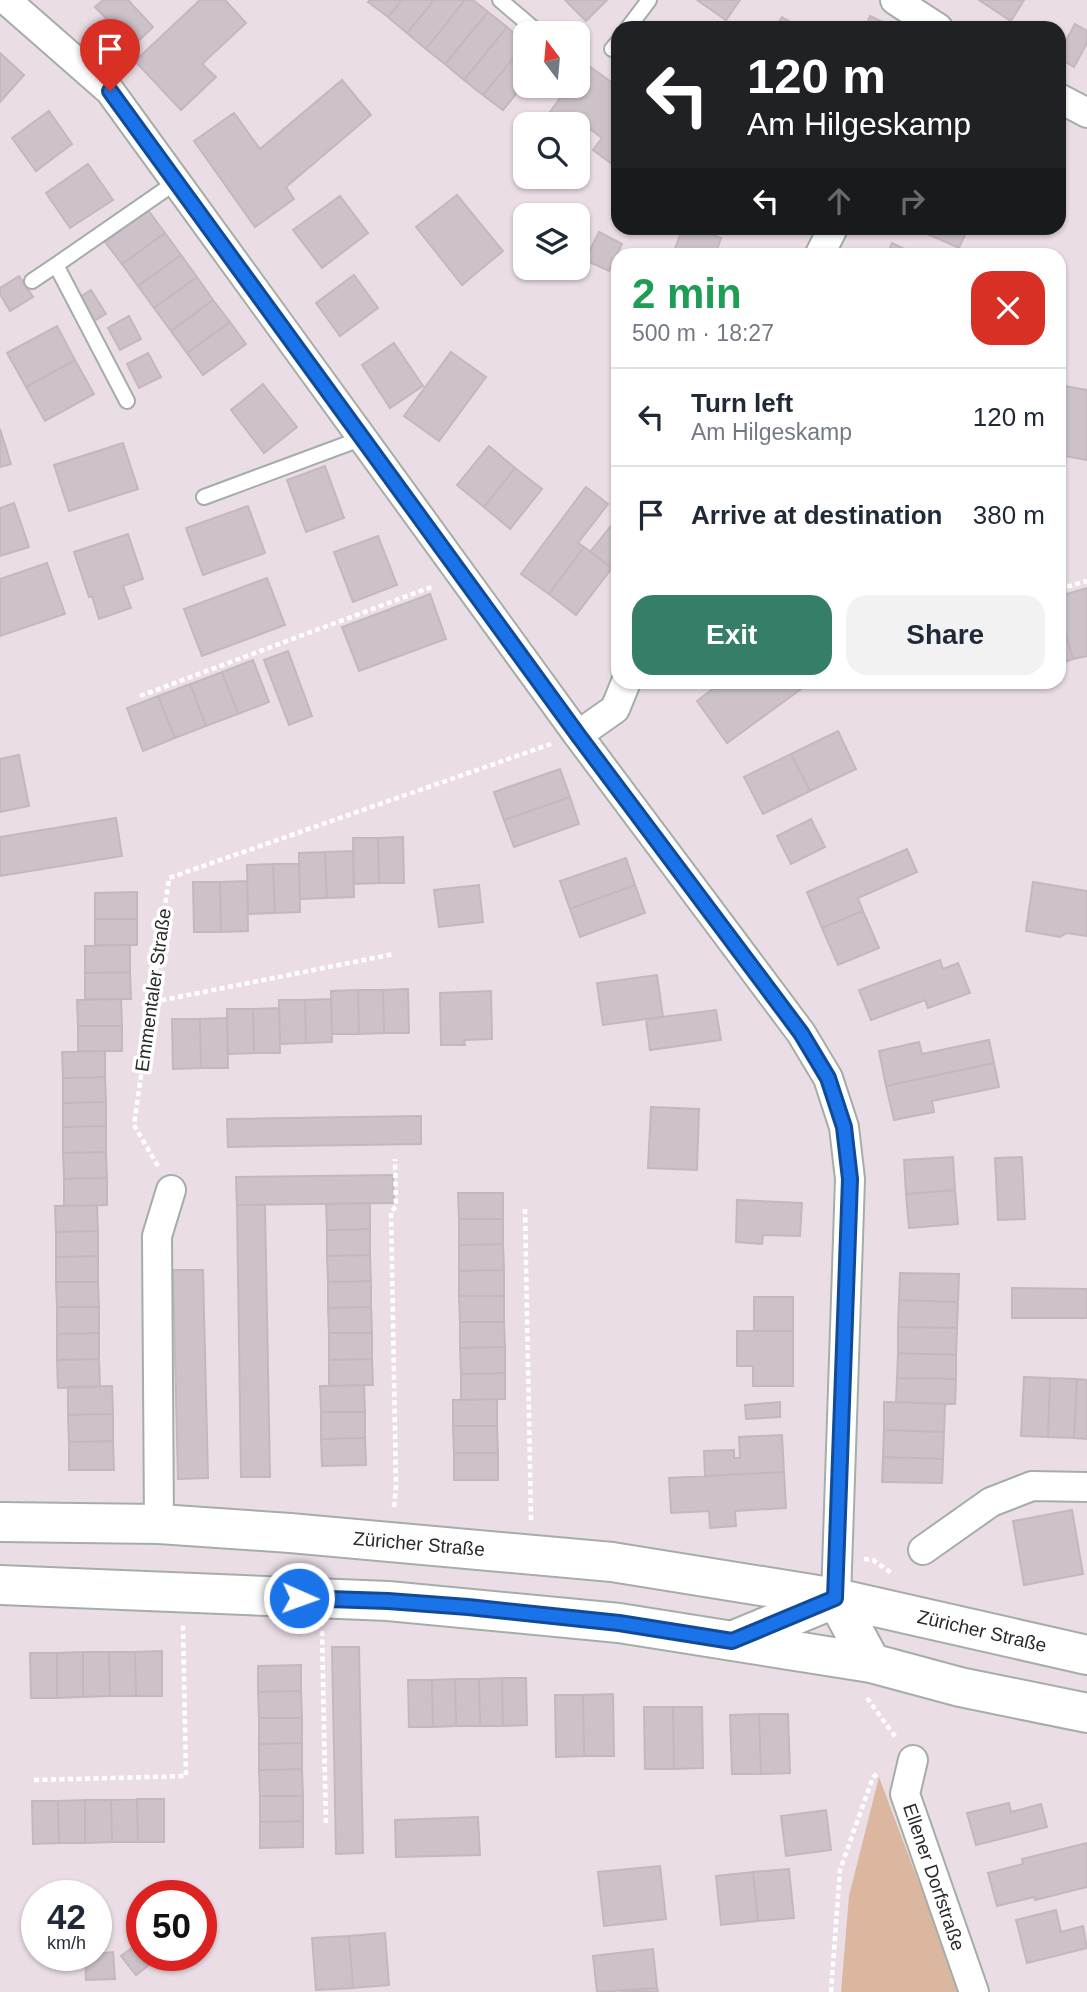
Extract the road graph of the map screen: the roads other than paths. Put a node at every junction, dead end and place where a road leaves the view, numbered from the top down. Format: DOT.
graph roads {
  1 [pos="6,0"];
  2 [pos="500,0"];
  3 [pos="649,0"];
  4 [pos="898,1"];
  5 [pos="525,21"];
  6 [pos="633,21"];
  7 [pos="926,21"];
  8 [pos="1066,102"];
  9 [pos="1087,113"];
  10 [pos="176,182"];
  11 [pos="56,265"];
  12 [pos="32,281"];
  13 [pos="127,401"];
  14 [pos="363,438"];
  15 [pos="204,498"];
  16 [pos="623,689"];
  17 [pos="578,735"];
  18 [pos="171,1190"];
  19 [pos="1087,1486"];
  20 [pos="0,1522"];
  21 [pos="159,1524"];
  22 [pos="923,1550"];
  23 [pos="0,1585"];
  24 [pos="835,1598"];
  25 [pos="732,1641"];
  26 [pos="1087,1655"];
  27 [pos="872,1685"];
  28 [pos="1087,1713"];
  29 [pos="913,1760"];
  30 [pos="974,1992"];
  1 -- 10 [label="street"];
  2 -- 5 [label="lane"];
  3 -- 6 [label="lane"];
  4 -- 7 [label="street"];
  8 -- 9 [label="street"];
  10 -- 11 [label="lane"];
  10 -- 14 [label="street"];
  11 -- 12 [label="lane"];
  11 -- 13 [label="lane"];
  14 -- 15 [label="lane"];
  14 -- 17 [label="street"];
  16 -- 17 [label="street"];
  17 -- 24 [label="street"];
  18 -- 21 [label="street"];
  19 -- 22 [label="street"];
  20 -- 21 [label="main road, Züricher Straße"];
  21 -- 24 [label="main road, Züricher Straße"];
  23 -- 25 [label="main road"];
  24 -- 25 [label="main road"];
  24 -- 26 [label="main road, Züricher Straße"];
  24 -- 27 [label="main road"];
  25 -- 27 [label="main road"];
  27 -- 28 [label="main road"];
  29 -- 30 [label="street, Ellener Dorfstraße"];
}
